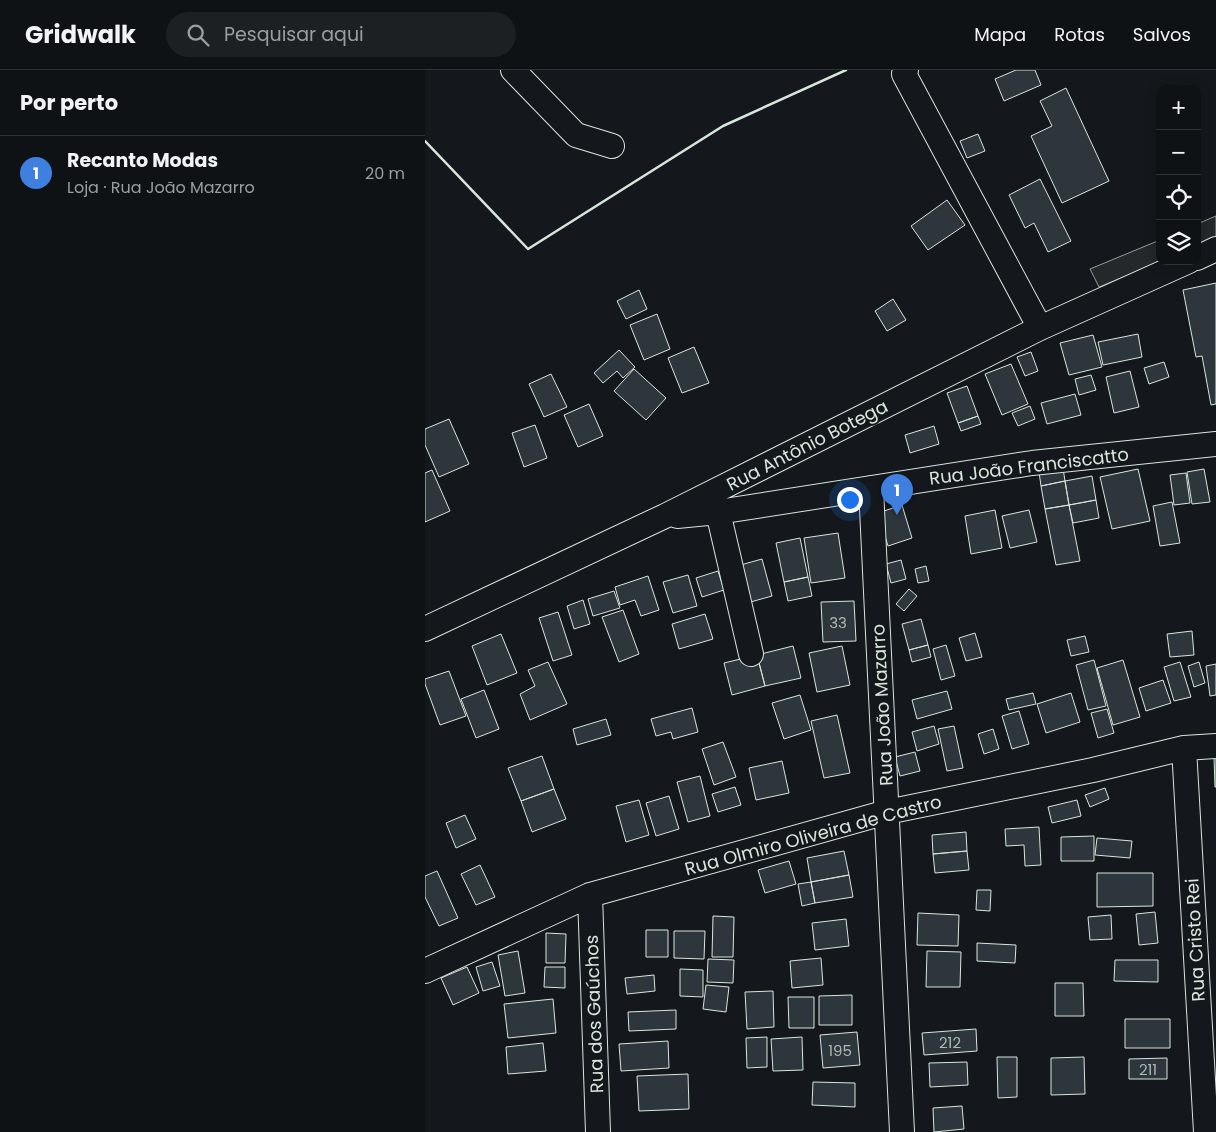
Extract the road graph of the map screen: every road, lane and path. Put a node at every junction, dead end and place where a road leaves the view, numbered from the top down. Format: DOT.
graph roads {
  1 [pos="513,70"];
  2 [pos="905,70"];
  3 [pos="612,146"];
  4 [pos="1216,249"];
  5 [pos="1201,256"];
  6 [pos="1180,265"];
  7 [pos="1040,328"];
  8 [pos="1216,444"];
  9 [pos="871,488"];
  10 [pos="718,512"];
  11 [pos="665,516"];
  12 [pos="425,629"];
  13 [pos="751,654"];
  14 [pos="1216,746"];
  15 [pos="1184,748"];
  16 [pos="887,812"];
  17 [pos="589,895"];
  18 [pos="425,971"];
  19 [pos="598,1132"];
  20 [pos="902,1132"];
  21 [pos="1206,1132"];
  1 -- 3 [label="street"];
  2 -- 7 [label="street"];
  4 -- 5 [label="street"];
  6 -- 7 [label="street, Rua Antônio Botega"];
  7 -- 11 [label="street, Rua Antônio Botega"];
  8 -- 9 [label="street, Rua João Franciscatto"];
  9 -- 10 [label="street, Rua João Franciscatto"];
  9 -- 16 [label="street, Rua João Mazarro"];
  10 -- 11 [label="street, Rua João Franciscatto"];
  10 -- 13 [label="street"];
  11 -- 12 [label="street, Rua Antônio Botega"];
  14 -- 15 [label="street, Rua Olmiro Oliveira de Castro"];
  15 -- 16 [label="street, Rua Olmiro Oliveira de Castro"];
  15 -- 21 [label="street, Rua Cristo Rei"];
  16 -- 17 [label="street, Rua Olmiro Oliveira de Castro"];
  16 -- 20 [label="street, Rua João Mazarro"];
  17 -- 18 [label="street, Rua Olmiro Oliveira de Castro"];
  17 -- 19 [label="street, Rua dos Gaúchos"];
}
